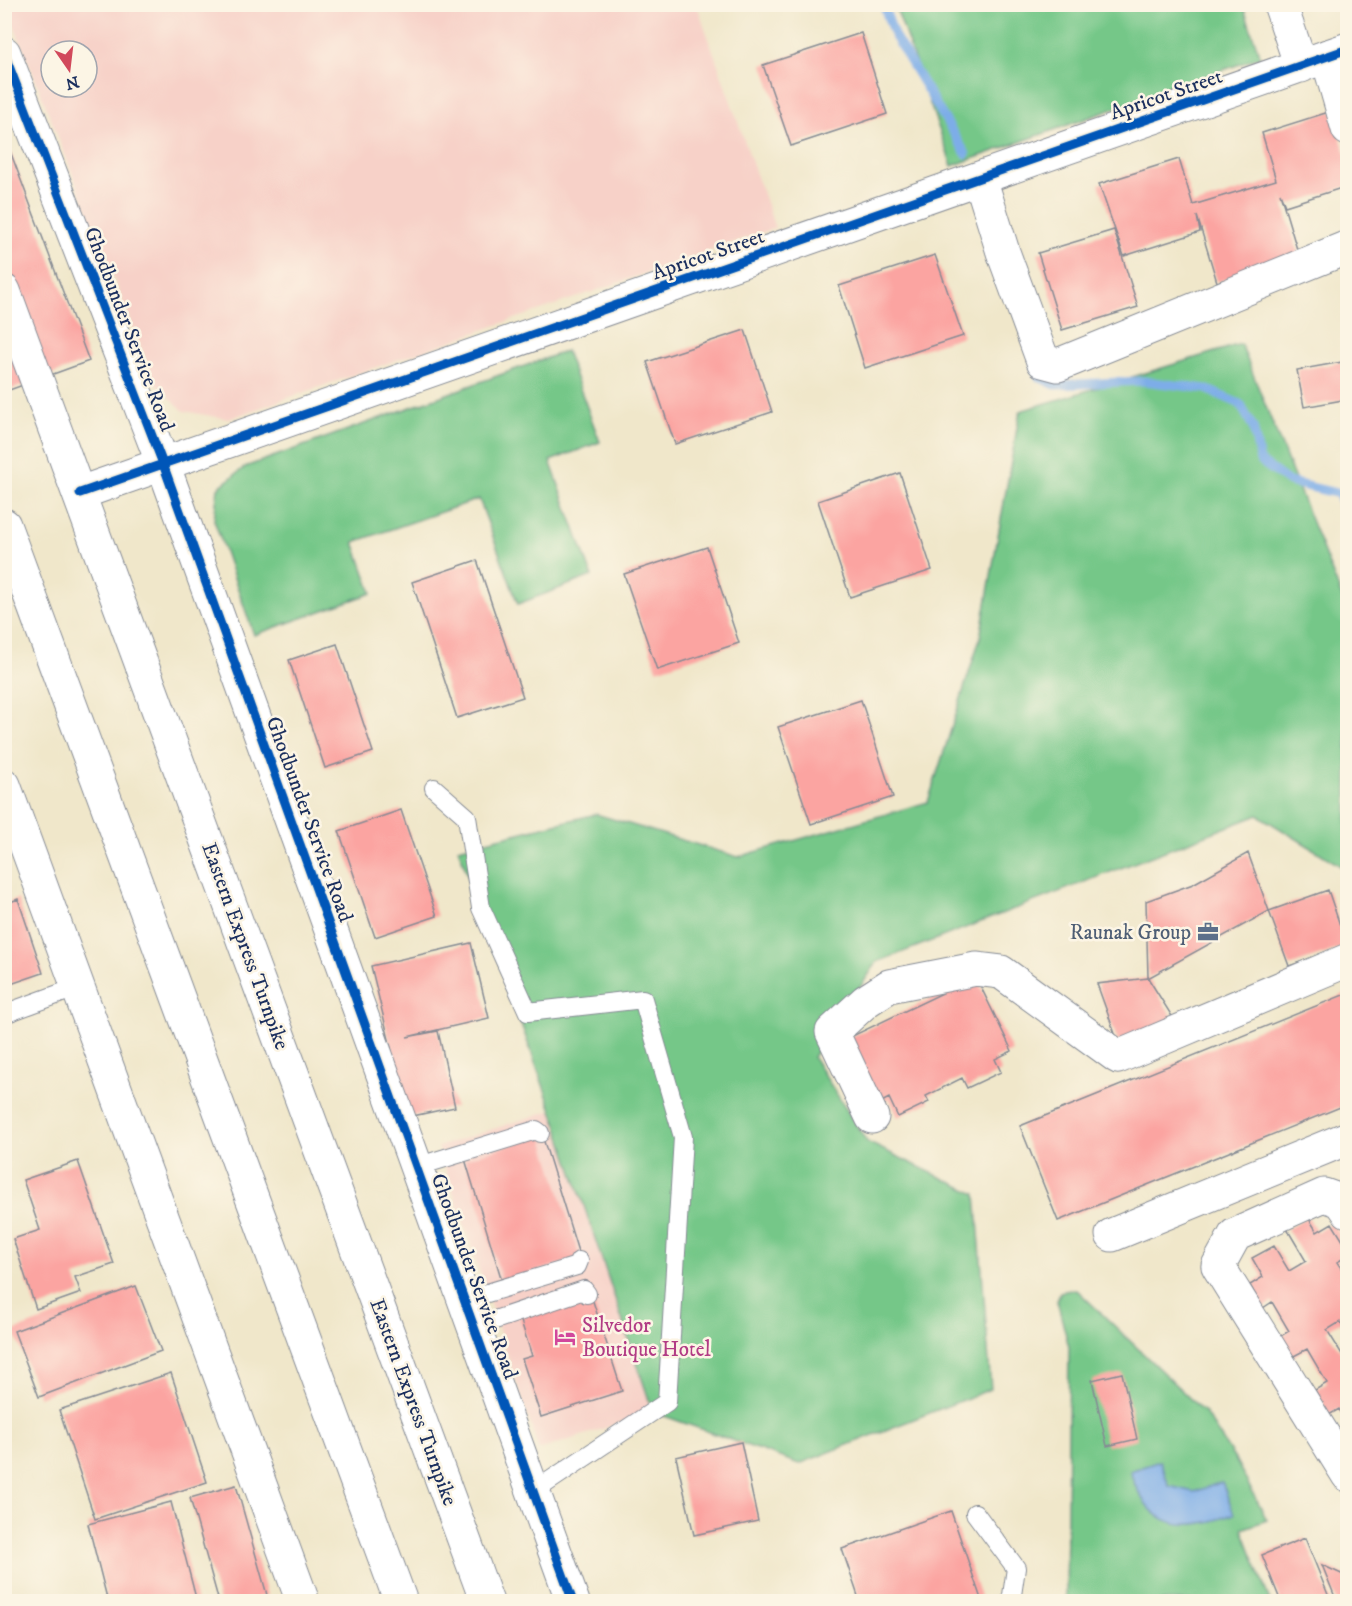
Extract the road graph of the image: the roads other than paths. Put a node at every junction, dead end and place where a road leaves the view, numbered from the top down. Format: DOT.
graph roads {
  1 [pos="1280,4"];
  2 [pos="4,52"];
  3 [pos="1325,57"];
  4 [pos="1347,129"];
  5 [pos="980,178"];
  6 [pos="1347,247"];
  7 [pos="4,291"];
  8 [pos="163,464"];
  9 [pos="80,493"];
  10 [pos="4,525"];
  11 [pos="4,785"];
  12 [pos="434,788"];
  13 [pos="1347,960"];
  14 [pos="78,987"];
  15 [pos="4,1014"];
  16 [pos="872,1117"];
  17 [pos="540,1133"];
  18 [pos="1347,1138"];
  19 [pos="416,1167"];
  20 [pos="1347,1211"];
  21 [pos="1113,1235"];
  22 [pos="579,1261"];
  23 [pos="587,1294"];
  24 [pos="469,1313"];
  25 [pos="1347,1475"];
  26 [pos="533,1492"];
  27 [pos="975,1513"];
  28 [pos="303,1602"];
  29 [pos="401,1602"];
  30 [pos="487,1602"];
  31 [pos="573,1602"];
  32 [pos="1011,1602"];
  1 -- 3 [label="street"];
  2 -- 8 [label="street, Ghodbunder Service Road"];
  3 -- 4 [label="street"];
  3 -- 5 [label="street, Apricot Street"];
  5 -- 6 [label="street"];
  5 -- 8 [label="street, Apricot Street"];
  7 -- 9 [label="street, Eastern Express Turnpike"];
  8 -- 9 [label="street, Apricot Street"];
  8 -- 19 [label="street, Ghodbunder Service Road"];
  9 -- 30 [label="street, Eastern Express Turnpike"];
  10 -- 29 [label="street"];
  11 -- 14 [label="street"];
  12 -- 26 [label="lane"];
  13 -- 16 [label="street"];
  14 -- 15 [label="lane"];
  14 -- 28 [label="street"];
  17 -- 19 [label="lane"];
  18 -- 21 [label="street"];
  19 -- 24 [label="street, Ghodbunder Service Road"];
  20 -- 25 [label="street"];
  22 -- 24 [label="lane"];
  23 -- 24 [label="lane"];
  24 -- 26 [label="street, Ghodbunder Service Road"];
  26 -- 31 [label="street, Ghodbunder Service Road"];
  27 -- 32 [label="lane"];
}
